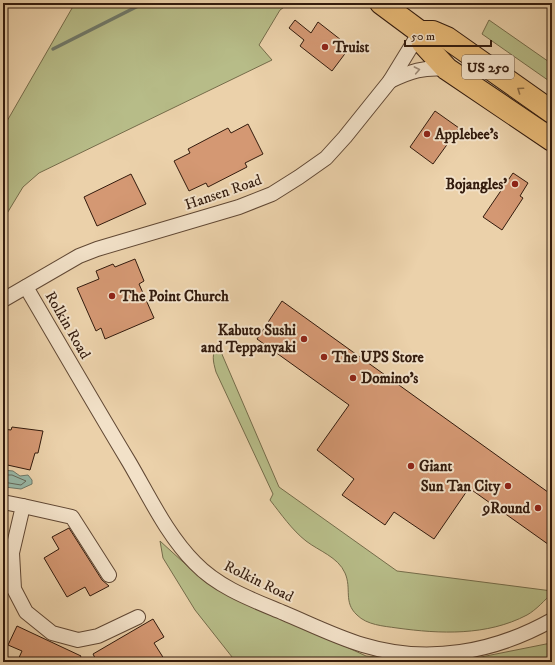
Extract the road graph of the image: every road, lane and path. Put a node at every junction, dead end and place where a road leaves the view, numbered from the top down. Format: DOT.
graph roads {
  1 [pos="381,3"];
  2 [pos="420,32"];
  3 [pos="447,69"];
  4 [pos="390,81"];
  5 [pos="552,112"];
  6 [pos="552,140"];
  7 [pos="26,287"];
  8 [pos="3,300"];
  9 [pos="3,502"];
  10 [pos="23,506"];
  11 [pos="109,575"];
  12 [pos="138,617"];
  13 [pos="552,620"];
  1 -- 2 [label="highway, US 250"];
  2 -- 3 [label="highway, US 250"];
  2 -- 4 [label="street, Hansen Road"];
  5 -- 2 [label="highway, US 250, one-way"];
  4 -- 3 [label="street, one-way"];
  3 -- 6 [label="highway, US 250"];
  4 -- 7 [label="street, Hansen Road"];
  7 -- 8 [label="street, Hansen Road"];
  7 -- 13 [label="street, Rolkin Road"];
  9 -- 10 [label="street"];
  10 -- 11 [label="street"];
  10 -- 12 [label="street"];
}
